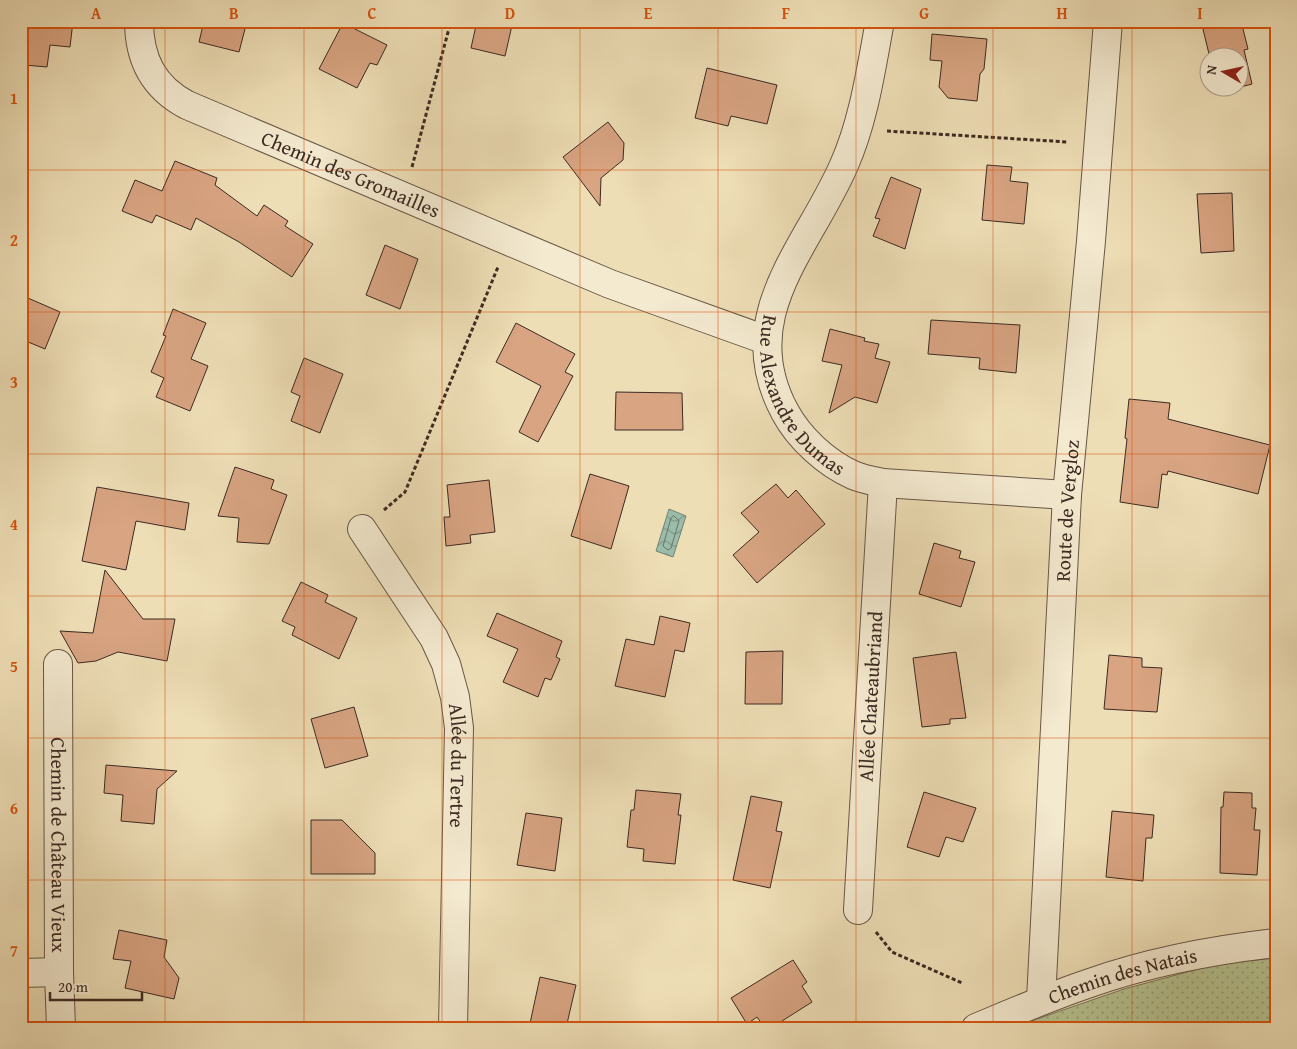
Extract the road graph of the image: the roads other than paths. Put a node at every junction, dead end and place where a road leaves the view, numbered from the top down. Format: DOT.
graph roads {
  1 [pos="139,21"];
  2 [pos="880,21"];
  3 [pos="1108,21"];
  4 [pos="766,340"];
  5 [pos="883,483"];
  6 [pos="1067,495"];
  7 [pos="362,529"];
  8 [pos="58,664"];
  9 [pos="858,910"];
  10 [pos="1276,942"];
  11 [pos="59,972"];
  12 [pos="21,974"];
  13 [pos="1041,1000"];
  14 [pos="61,1028"];
  15 [pos="453,1028"];
  16 [pos="976,1028"];
  1 -- 4 [label="street, Chemin des Gromailles"];
  2 -- 4 [label="street, Rue Alexandre Dumas"];
  3 -- 6 [label="street, Route de Vergloz"];
  4 -- 5 [label="street, Rue Alexandre Dumas"];
  5 -- 6 [label="street, Rue Alexandre Dumas"];
  5 -- 9 [label="street, Allée Chateaubriand"];
  6 -- 13 [label="street, Route de Vergloz"];
  7 -- 15 [label="street, Allée du Tertre"];
  8 -- 11 [label="street, Chemin de Château Vieux"];
  10 -- 13 [label="street, Chemin des Natais"];
  11 -- 12 [label="street"];
  11 -- 14 [label="street, Chemin de Château Vieux"];
  13 -- 16 [label="street, Chemin des Natais"];
}
